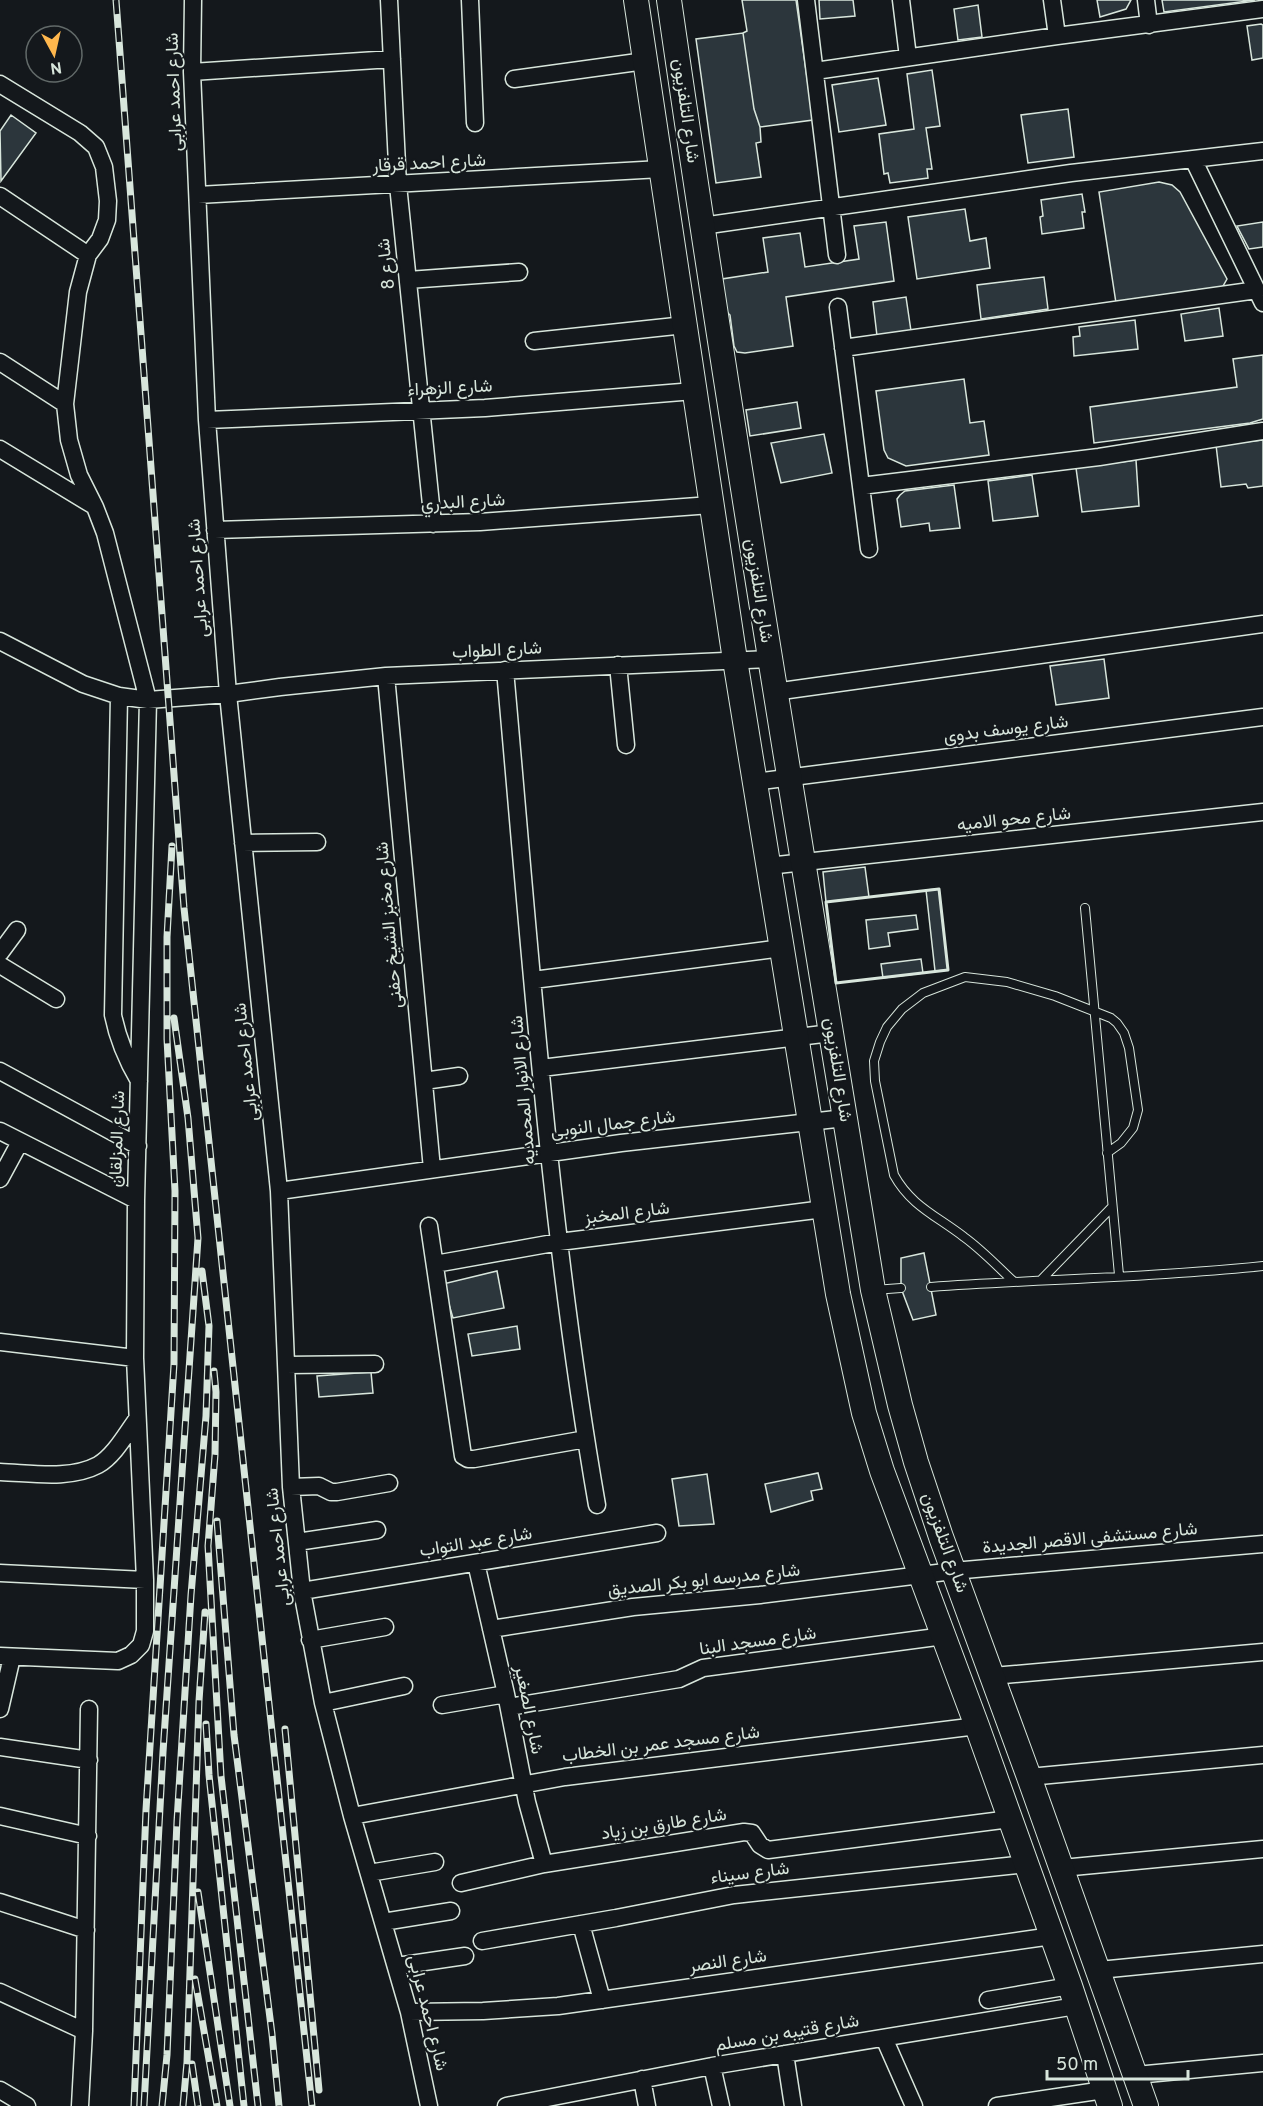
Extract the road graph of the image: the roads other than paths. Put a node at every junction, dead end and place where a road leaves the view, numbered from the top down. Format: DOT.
graph roads {
  1 [pos="193,0"];
  2 [pos="389,0"];
  3 [pos="470,0"];
  4 [pos="636,0"];
  5 [pos="669,0"];
  6 [pos="806,0"];
  7 [pos="901,0"];
  8 [pos="1052,0"];
  9 [pos="1146,0"];
  10 [pos="1263,9"];
  11 [pos="1149,25"];
  12 [pos="1057,36"];
  13 [pos="908,57"];
  14 [pos="392,59"];
  15 [pos="645,61"];
  16 [pos="815,71"];
  17 [pos="192,72"];
  18 [pos="514,79"];
  19 [pos="0,84"];
  20 [pos="475,123"];
  21 [pos="1263,151"];
  22 [pos="1193,159"];
  23 [pos="661,169"];
  24 [pos="398,185"];
  25 [pos="198,195"];
  26 [pos="0,196"];
  27 [pos="832,208"];
  28 [pos="702,226"];
  29 [pos="88,255"];
  30 [pos="837,255"];
  31 [pos="519,272"];
  32 [pos="408,280"];
  33 [pos="1260,297"];
  34 [pos="838,307"];
  35 [pos="684,326"];
  36 [pos="534,341"];
  37 [pos="843,348"];
  38 [pos="0,362"];
  39 [pos="694,391"];
  40 [pos="65,404"];
  41 [pos="421,410"];
  42 [pos="207,420"];
  43 [pos="1263,431"];
  44 [pos="0,449"];
  45 [pos="861,486"];
  46 [pos="711,505"];
  47 [pos="95,507"];
  48 [pos="433,524"];
  49 [pos="215,530"];
  50 [pos="869,549"];
  51 [pos="1263,624"];
  52 [pos="0,641"];
  53 [pos="769,659"];
  54 [pos="735,660"];
  55 [pos="618,665"];
  56 [pos="505,670"];
  57 [pos="386,676"];
  58 [pos="774,692"];
  59 [pos="228,694"];
  60 [pos="119,696"];
  61 [pos="148,700"];
  62 [pos="1263,717"];
  63 [pos="626,745"];
  64 [pos="788,777"];
  65 [pos="754,782"];
  66 [pos="1263,812"];
  67 [pos="316,842"];
  68 [pos="243,843"];
  69 [pos="803,862"];
  70 [pos="768,866"];
  71 [pos="1085,908"];
  72 [pos="17,930"];
  73 [pos="782,948"];
  74 [pos="0,953"];
  75 [pos="0,965"];
  76 [pos="533,980"];
  77 [pos="56,999"];
  78 [pos="1093,1011"];
  79 [pos="831,1033"];
  80 [pos="796,1038"];
  81 [pos="542,1068"];
  82 [pos="0,1071"];
  83 [pos="459,1076"];
  84 [pos="424,1081"];
  85 [pos="140,1082"];
  86 [pos="845,1118"];
  87 [pos="811,1122"];
  88 [pos="0,1131"];
  89 [pos="21,1142"];
  90 [pos="138,1146"];
  91 [pos="549,1153"];
  92 [pos="1107,1153"];
  93 [pos="432,1169"];
  94 [pos="0,1179"];
  95 [pos="279,1191"];
  96 [pos="136,1200"];
  97 [pos="1112,1207"];
  98 [pos="824,1209"];
  99 [pos="429,1226"];
  100 [pos="559,1242"];
  101 [pos="435,1264"];
  102 [pos="1263,1266"];
  103 [pos="1119,1275"];
  104 [pos="1041,1280"];
  105 [pos="1013,1281"];
  106 [pos="931,1287"];
  107 [pos="902,1288"];
  108 [pos="873,1290"];
  109 [pos="838,1294"];
  110 [pos="0,1342"];
  111 [pos="135,1358"];
  112 [pos="375,1364"];
  113 [pos="286,1365"];
  114 [pos="137,1419"];
  115 [pos="586,1438"];
  116 [pos="0,1472"];
  117 [pos="389,1483"];
  118 [pos="291,1487"];
  119 [pos="597,1505"];
  120 [pos="377,1530"];
  121 [pos="657,1533"];
  122 [pos="297,1542"];
  123 [pos="1263,1544"];
  124 [pos="476,1563"];
  125 [pos="953,1570"];
  126 [pos="0,1573"];
  127 [pos="921,1575"];
  128 [pos="146,1580"];
  129 [pos="302,1591"];
  130 [pos="966,1605"];
  131 [pos="934,1610"];
  132 [pos="385,1628"];
  133 [pos="491,1629"];
  134 [pos="944,1636"];
  135 [pos="310,1640"];
  136 [pos="1263,1652"];
  137 [pos="6,1656"];
  138 [pos="993,1676"];
  139 [pos="404,1686"];
  140 [pos="508,1700"];
  141 [pos="323,1703"];
  142 [pos="442,1705"];
  143 [pos="0,1709"];
  144 [pos="89,1709"];
  145 [pos="977,1726"];
  146 [pos="0,1747"];
  147 [pos="1263,1755"];
  148 [pos="89,1760"];
  149 [pos="1029,1777"];
  150 [pos="523,1784"];
  151 [pos="0,1816"];
  152 [pos="352,1816"];
  153 [pos="1010,1819"];
  154 [pos="88,1836"];
  155 [pos="1263,1849"];
  156 [pos="435,1862"];
  157 [pos="544,1864"];
  158 [pos="1026,1864"];
  159 [pos="1062,1868"];
  160 [pos="369,1873"];
  161 [pos="460,1883"];
  162 [pos="0,1902"];
  163 [pos="451,1911"];
  164 [pos="383,1922"];
  165 [pos="581,1924"];
  166 [pos="86,1930"];
  167 [pos="1052,1936"];
  168 [pos="482,1941"];
  169 [pos="1263,1954"];
  170 [pos="465,1956"];
  171 [pos="397,1966"];
  172 [pos="1099,1970"];
  173 [pos="0,1992"];
  174 [pos="1073,1996"];
  175 [pos="602,2000"];
  176 [pos="988,2000"];
  177 [pos="409,2012"];
  178 [pos="84,2031"];
  179 [pos="884,2038"];
  180 [pos="785,2054"];
  181 [pos="1263,2063"];
  182 [pos="712,2066"];
  183 [pos="1136,2075"];
  184 [pos="642,2079"];
  185 [pos="0,2090"];
  186 [pos="1107,2098"];
  187 [pos="1039,2103"];
  188 [pos="27,2106"];
  189 [pos="80,2106"];
  190 [pos="429,2106"];
  191 [pos="506,2106"];
  192 [pos="647,2106"];
  193 [pos="722,2106"];
  194 [pos="794,2106"];
  195 [pos="914,2106"];
  196 [pos="997,2106"];
  197 [pos="1146,2106"];
  1 -- 17 [label="street, شارع احمد عرابى"];
  2 -- 14 [label="street, شارع 8"];
  3 -- 20 [label="street"];
  4 -- 15 [label="main road, شارع التلفزيون"];
  5 -- 28 [label="main road, شارع التلفزيون"];
  6 -- 16 [label="street"];
  7 -- 13 [label="street"];
  8 -- 12 [label="street"];
  9 -- 11 [label="street"];
  10 -- 11 [label="street"];
  11 -- 12 [label="street"];
  12 -- 13 [label="street"];
  13 -- 16 [label="street"];
  14 -- 17 [label="street"];
  14 -- 24 [label="street, شارع 8"];
  15 -- 18 [label="street"];
  15 -- 23 [label="main road, شارع التلفزيون"];
  16 -- 27 [label="street"];
  17 -- 25 [label="street, شارع احمد عرابى"];
  19 -- 29 [label="street, شارع المزلقان"];
  21 -- 22 [label="street"];
  22 -- 27 [label="street"];
  22 -- 33 [label="street"];
  23 -- 24 [label="street, شارع احمد قرقار"];
  23 -- 35 [label="main road, شارع التلفزيون"];
  24 -- 25 [label="street, شارع احمد قرقار"];
  24 -- 32 [label="street, شارع 8"];
  25 -- 42 [label="street, شارع احمد عرابى"];
  26 -- 29 [label="street"];
  27 -- 28 [label="street"];
  27 -- 30 [label="street"];
  28 -- 53 [label="main road, شارع التلفزيون"];
  29 -- 40 [label="street, شارع المزلقان"];
  31 -- 32 [label="street"];
  32 -- 41 [label="street, شارع 8"];
  33 -- 37 [label="street"];
  34 -- 37 [label="street"];
  35 -- 36 [label="street"];
  35 -- 39 [label="main road, شارع التلفزيون"];
  37 -- 45 [label="street"];
  38 -- 40 [label="street"];
  39 -- 41 [label="street, شارع الزهراء"];
  39 -- 46 [label="main road, شارع التلفزيون"];
  40 -- 47 [label="street, شارع المزلقان"];
  41 -- 42 [label="street, شارع الزهراء"];
  41 -- 48 [label="street, شارع 8"];
  42 -- 49 [label="street, شارع احمد عرابى"];
  43 -- 45 [label="street"];
  44 -- 47 [label="street"];
  45 -- 50 [label="street"];
  46 -- 48 [label="street, شارع البدري"];
  46 -- 54 [label="main road, شارع التلفزيون"];
  47 -- 61 [label="street, شارع المزلقان"];
  48 -- 49 [label="street, شارع البدري"];
  49 -- 59 [label="street, شارع احمد عرابى"];
  51 -- 58 [label="street"];
  52 -- 60 [label="street, شارع الطواب"];
  53 -- 54 [label="street, شارع الطواب"];
  53 -- 58 [label="main road, شارع التلفزيون"];
  54 -- 55 [label="street, شارع الطواب"];
  54 -- 65 [label="main road, شارع التلفزيون"];
  55 -- 56 [label="street, شارع الطواب"];
  55 -- 63 [label="street"];
  56 -- 57 [label="street, شارع الطواب"];
  56 -- 76 [label="street, شارع الانوار المحمديه"];
  57 -- 59 [label="street, شارع الطواب"];
  57 -- 84 [label="street, شارع مخبز الشيخ حفنى"];
  58 -- 64 [label="main road, شارع التلفزيون"];
  59 -- 61 [label="street, شارع الطواب"];
  59 -- 68 [label="street, شارع احمد عرابى"];
  60 -- 61 [label="street, شارع الطواب"];
  60 -- 85 [label="street"];
  61 -- 85 [label="street, شارع المزلقان"];
  62 -- 64 [label="street, شارع يوسف بدوى"];
  64 -- 65 [label="street, شارع يوسف بدوى"];
  64 -- 69 [label="main road, شارع التلفزيون"];
  65 -- 70 [label="main road, شارع التلفزيون"];
  66 -- 69 [label="street, شارع محو الاميه"];
  67 -- 68 [label="street"];
  68 -- 95 [label="street, شارع احمد عرابى"];
  69 -- 70 [label="street, شارع محو الاميه"];
  69 -- 79 [label="main road, شارع التلفزيون"];
  70 -- 73 [label="main road, شارع التلفزيون"];
  71 -- 78 [label="lane"];
  72 -- 74 [label="street"];
  73 -- 76 [label="street"];
  73 -- 80 [label="main road, شارع التلفزيون"];
  75 -- 77 [label="street"];
  76 -- 81 [label="street, شارع الانوار المحمديه"];
  78 -- 92 [label="lane"];
  78 -- 92 [label="lane"];
  78 -- 105 [label="lane"];
  79 -- 80 [label="street"];
  79 -- 86 [label="main road, شارع التلفزيون"];
  80 -- 81 [label="street"];
  80 -- 87 [label="main road, شارع التلفزيون"];
  81 -- 91 [label="street, شارع الانوار المحمديه"];
  82 -- 90 [label="street"];
  83 -- 84 [label="street"];
  84 -- 93 [label="street, شارع مخبز الشيخ حفنى"];
  85 -- 90 [label="street, شارع المزلقان"];
  86 -- 87 [label="street, شارع جمال النوبى"];
  86 -- 108 [label="main road, شارع التلفزيون"];
  87 -- 91 [label="street, شارع جمال النوبى"];
  87 -- 98 [label="main road, شارع التلفزيون"];
  88 -- 89 [label="street"];
  89 -- 94 [label="street"];
  89 -- 96 [label="street"];
  90 -- 96 [label="street, شارع المزلقان"];
  91 -- 93 [label="street, شارع جمال النوبى"];
  91 -- 100 [label="street, شارع الانوار المحمديه"];
  92 -- 97 [label="lane"];
  93 -- 95 [label="street, شارع جمال النوبى"];
  95 -- 113 [label="street, شارع احمد عرابى"];
  96 -- 111 [label="street, شارع المزلقان"];
  97 -- 103 [label="lane"];
  97 -- 104 [label="lane"];
  98 -- 100 [label="street, شارع المخبز"];
  98 -- 109 [label="main road, شارع التلفزيون"];
  99 -- 101 [label="street"];
  100 -- 101 [label="street, شارع المخبز"];
  100 -- 115 [label="street, شارع الانوار المحمديه"];
  101 -- 115 [label="street"];
  102 -- 103 [label="lane"];
  103 -- 104 [label="lane"];
  104 -- 105 [label="lane"];
  105 -- 106 [label="lane"];
  107 -- 108 [label="lane"];
  108 -- 109 [label="main road"];
  108 -- 125 [label="main road, شارع التلفزيون"];
  109 -- 127 [label="main road, شارع التلفزيون"];
  110 -- 111 [label="street"];
  111 -- 114 [label="street, شارع المزلقان"];
  112 -- 113 [label="street"];
  113 -- 118 [label="street, شارع احمد عرابى"];
  114 -- 116 [label="street"];
  114 -- 128 [label="street, شارع المزلقان"];
  115 -- 119 [label="street, شارع الانوار المحمديه"];
  117 -- 118 [label="street"];
  118 -- 122 [label="street, شارع احمد عرابى"];
  120 -- 122 [label="street"];
  121 -- 124 [label="street, شارع عبد التواب"];
  122 -- 129 [label="street, شارع احمد عرابى"];
  123 -- 125 [label="street, شارع مستشفى الاقصر الجديدة"];
  124 -- 129 [label="street, شارع عبد التواب"];
  124 -- 133 [label="street, شارع الصغير"];
  125 -- 127 [label="street, شارع مستشفى الاقصر الجديدة"];
  125 -- 130 [label="main road, شارع التلفزيون"];
  126 -- 128 [label="street"];
  127 -- 131 [label="main road, شارع التلفزيون"];
  127 -- 133 [label="street, شارع مدرسه ابو بكر الصديق"];
  128 -- 137 [label="street, شارع المزلقان"];
  129 -- 135 [label="street, شارع احمد عرابى"];
  130 -- 131 [label="main road"];
  130 -- 138 [label="main road, شارع التلفزيون"];
  131 -- 134 [label="main road, شارع التلفزيون"];
  132 -- 135 [label="street"];
  133 -- 140 [label="street, شارع الصغير"];
  134 -- 140 [label="street, شارع مسجد البنا"];
  134 -- 145 [label="main road, شارع التلفزيون"];
  135 -- 141 [label="street, شارع احمد عرابى"];
  136 -- 138 [label="street"];
  137 -- 143 [label="street"];
  138 -- 149 [label="main road, شارع التلفزيون"];
  139 -- 141 [label="street"];
  140 -- 142 [label="street, شارع مسجد البنا"];
  140 -- 150 [label="street, شارع الصغير"];
  141 -- 152 [label="street, شارع احمد عرابى"];
  144 -- 148 [label="street"];
  145 -- 150 [label="street, شارع مسجد عمر بن الخطاب"];
  145 -- 153 [label="main road, شارع التلفزيون"];
  146 -- 148 [label="street"];
  147 -- 149 [label="street"];
  148 -- 154 [label="street"];
  149 -- 159 [label="main road, شارع التلفزيون"];
  150 -- 152 [label="street, شارع مسجد عمر بن الخطاب"];
  150 -- 157 [label="street, شارع الصغير"];
  151 -- 154 [label="street"];
  152 -- 160 [label="street, شارع احمد عرابى"];
  153 -- 157 [label="street, شارع طارق بن زياد"];
  153 -- 158 [label="main road, شارع التلفزيون"];
  154 -- 166 [label="street"];
  155 -- 159 [label="street"];
  156 -- 160 [label="street"];
  157 -- 161 [label="street, شارع طارق بن زياد"];
  158 -- 165 [label="street, شارع سيناء"];
  158 -- 167 [label="main road, شارع التلفزيون"];
  159 -- 172 [label="main road, شارع التلفزيون"];
  160 -- 164 [label="street, شارع احمد عرابى"];
  162 -- 166 [label="street"];
  163 -- 164 [label="street"];
  164 -- 171 [label="street, شارع احمد عرابى"];
  165 -- 168 [label="street, شارع سيناء"];
  165 -- 175 [label="street"];
  166 -- 178 [label="street"];
  167 -- 174 [label="main road, شارع التلفزيون"];
  167 -- 175 [label="street, شارع النصر"];
  169 -- 172 [label="street"];
  170 -- 171 [label="street"];
  171 -- 177 [label="street, شارع احمد عرابى"];
  172 -- 183 [label="main road, شارع التلفزيون"];
  173 -- 178 [label="street"];
  174 -- 176 [label="street"];
  174 -- 179 [label="street, شارع قتيبه بن مسلم"];
  174 -- 186 [label="main road, شارع التلفزيون"];
  175 -- 177 [label="street, شارع النصر"];
  177 -- 190 [label="street, شارع احمد عرابى"];
  178 -- 189 [label="street"];
  179 -- 180 [label="street, شارع قتيبه بن مسلم"];
  179 -- 195 [label="street"];
  180 -- 182 [label="street, شارع قتيبه بن مسلم"];
  180 -- 194 [label="street"];
  181 -- 183 [label="street"];
  182 -- 184 [label="street, شارع قتيبه بن مسلم"];
  182 -- 193 [label="street"];
  183 -- 197 [label="main road, شارع التلفزيون"];
  184 -- 191 [label="street, شارع قتيبه بن مسلم"];
  184 -- 192 [label="street"];
  185 -- 188 [label="street"];
  186 -- 187 [label="street"];
  187 -- 196 [label="street"];
}
